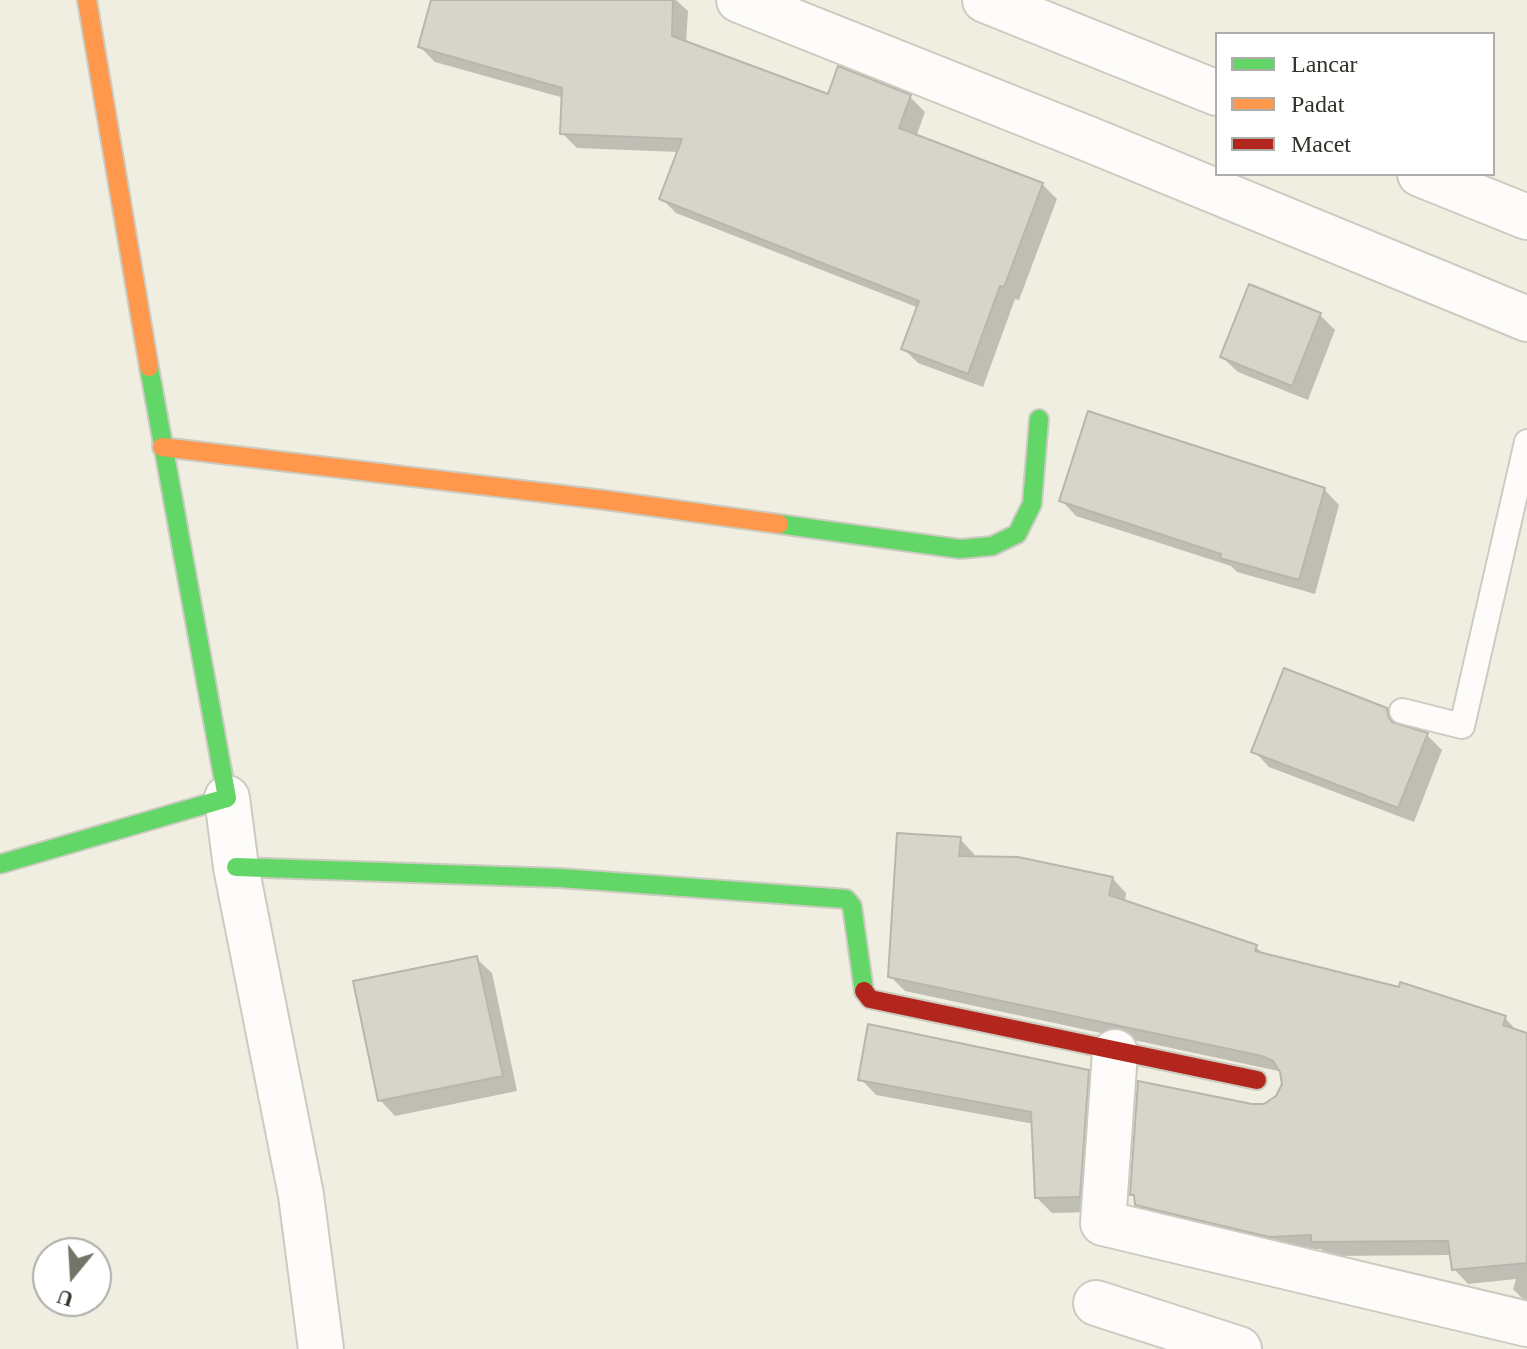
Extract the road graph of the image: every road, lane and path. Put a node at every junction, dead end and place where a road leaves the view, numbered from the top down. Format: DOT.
graph roads {
  1 [pos="87,0"];
  2 [pos="739,0"];
  3 [pos="985,0"];
  4 [pos="1215,92"];
  5 [pos="1425,176"];
  6 [pos="1527,217"];
  7 [pos="1527,319"];
  8 [pos="1039,419"];
  9 [pos="1527,442"];
  10 [pos="162,447"];
  11 [pos="1402,711"];
  12 [pos="227,798"];
  13 [pos="0,864"];
  14 [pos="236,867"];
  15 [pos="1115,1052"];
  16 [pos="1257,1080"];
  17 [pos="1096,1303"];
  18 [pos="1527,1324"];
  19 [pos="321,1349"];
  20 [pos="1239,1349"];
  1 -- 10 [label="street"];
  2 -- 7 [label="street"];
  3 -- 4 [label="street"];
  5 -- 6 [label="street"];
  8 -- 10 [label="street"];
  9 -- 11 [label="lane"];
  10 -- 12 [label="street"];
  12 -- 13 [label="street"];
  12 -- 14 [label="street"];
  14 -- 15 [label="street"];
  14 -- 19 [label="street"];
  15 -- 16 [label="street"];
  15 -- 18 [label="street"];
  17 -- 20 [label="street"];
}
